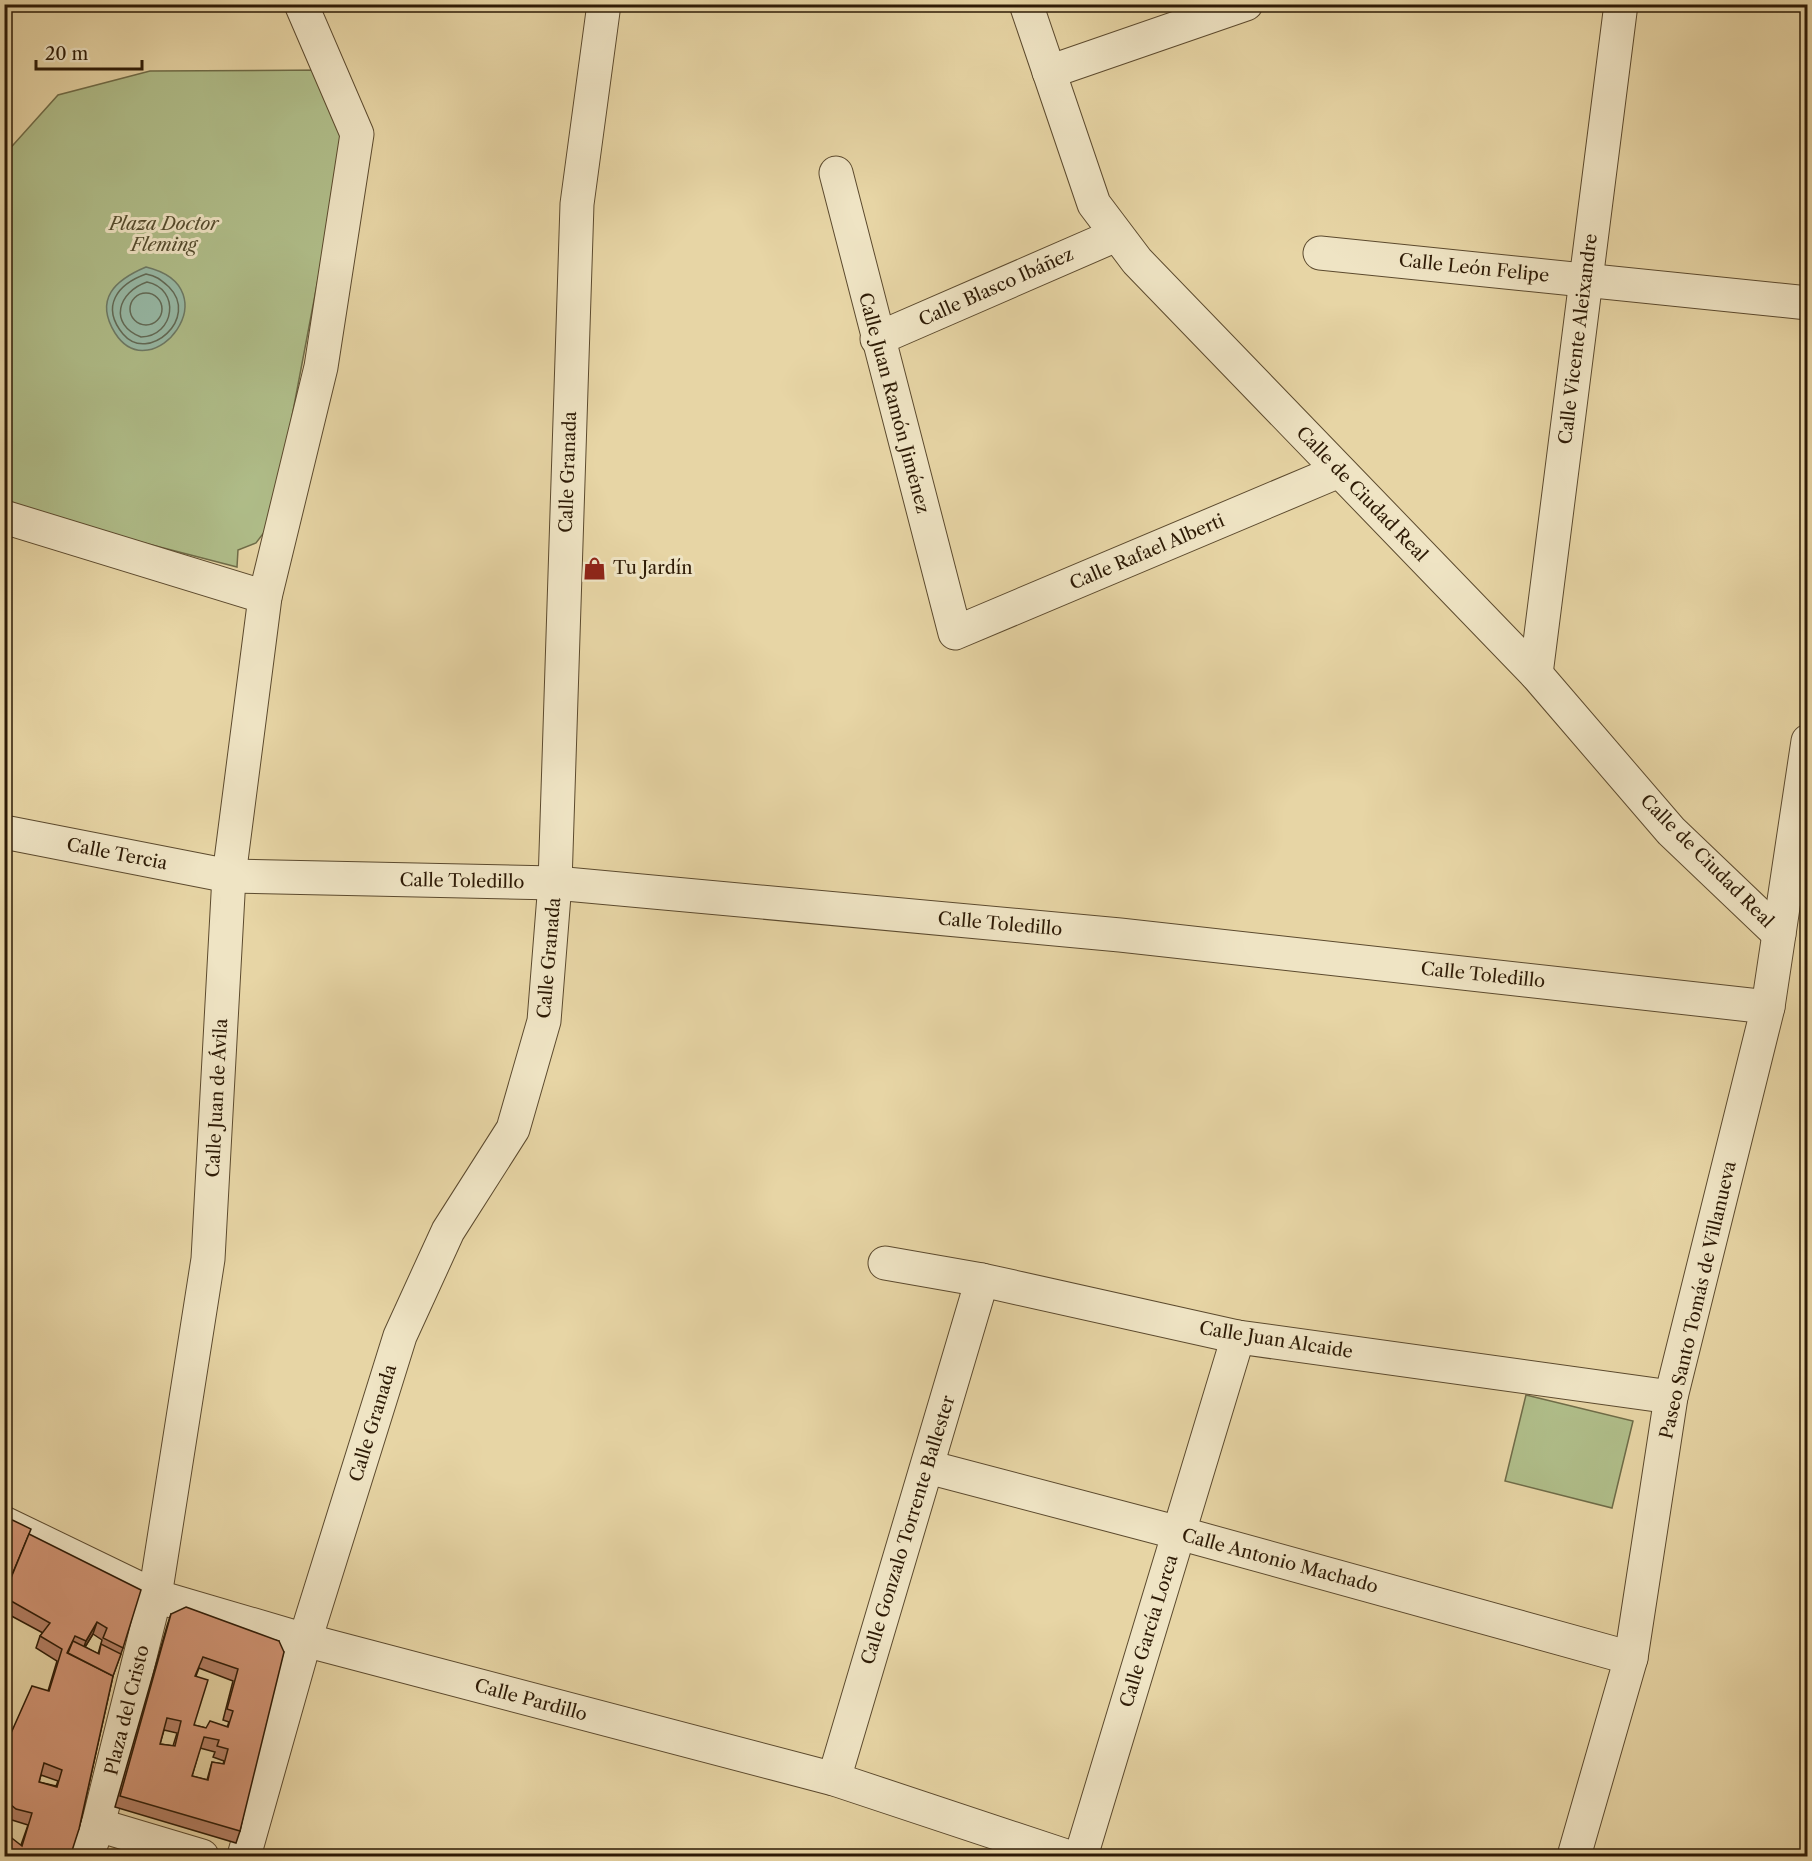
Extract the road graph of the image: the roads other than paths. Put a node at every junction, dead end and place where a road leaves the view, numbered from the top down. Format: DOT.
graph roads {
  1 [pos="301,4"];
  2 [pos="604,4"];
  3 [pos="1026,4"];
  4 [pos="1246,4"];
  5 [pos="1621,4"];
  6 [pos="1049,72"];
  7 [pos="836,173"];
  8 [pos="1116,235"];
  9 [pos="1320,253"];
  10 [pos="1586,279"];
  11 [pos="1808,303"];
  12 [pos="877,339"];
  13 [pos="1339,471"];
  14 [pos="4,517"];
  15 [pos="265,597"];
  16 [pos="955,633"];
  17 [pos="1536,674"];
  18 [pos="1808,741"];
  19 [pos="4,832"];
  20 [pos="230,876"];
  21 [pos="555,883"];
  22 [pos="1779,934"];
  23 [pos="1768,1007"];
  24 [pos="885,1263"];
  25 [pos="982,1280"];
  26 [pos="1238,1337"];
  27 [pos="1671,1397"];
  28 [pos="927,1467"];
  29 [pos="4,1523"];
  30 [pos="1179,1533"];
  31 [pos="155,1596"];
  32 [pos="305,1640"];
  33 [pos="1631,1658"];
  34 [pos="834,1779"];
  35 [pos="98,1825"];
  36 [pos="87,1857"];
  37 [pos="202,1857"];
  38 [pos="244,1857"];
  39 [pos="1066,1857"];
  40 [pos="1081,1857"];
  41 [pos="1574,1857"];
  1 -- 15 [label="street, Calle Juan de Ávila"];
  2 -- 21 [label="street, Calle Granada"];
  3 -- 6 [label="street, Calle de Ciudad Real"];
  4 -- 6 [label="street"];
  5 -- 10 [label="street, Calle Vicente Aleixandre"];
  6 -- 8 [label="street, Calle de Ciudad Real"];
  7 -- 12 [label="street, Calle Juan Ramón Jiménez"];
  8 -- 12 [label="street, Calle Blasco Ibáñez"];
  8 -- 13 [label="street, Calle de Ciudad Real"];
  9 -- 10 [label="street, Calle León Felipe"];
  10 -- 11 [label="street, Calle León Felipe"];
  10 -- 17 [label="street, Calle Vicente Aleixandre"];
  12 -- 16 [label="street, Calle Juan Ramón Jiménez"];
  13 -- 16 [label="street, Calle Rafael Alberti"];
  13 -- 17 [label="street, Calle de Ciudad Real"];
  14 -- 15 [label="street"];
  15 -- 20 [label="street, Calle Juan de Ávila"];
  17 -- 22 [label="street, Calle de Ciudad Real"];
  18 -- 22 [label="street, Paseo Santo Tomás de Villanueva"];
  19 -- 20 [label="street, Calle Tercia"];
  20 -- 21 [label="street, Calle Toledillo"];
  20 -- 31 [label="street, Calle Juan de Ávila"];
  21 -- 23 [label="street, Calle Toledillo"];
  21 -- 32 [label="street, Calle Granada"];
  22 -- 23 [label="street, Paseo Santo Tomás de Villanueva"];
  23 -- 27 [label="street, Paseo Santo Tomás de Villanueva"];
  24 -- 25 [label="street, Calle Juan Alcaide"];
  25 -- 26 [label="street, Calle Juan Alcaide"];
  25 -- 28 [label="street, Calle Gonzalo Torrente Ballester"];
  26 -- 27 [label="street, Calle Juan Alcaide"];
  26 -- 30 [label="street, Calle García Lorca"];
  27 -- 33 [label="street, Paseo Santo Tomás de Villanueva"];
  28 -- 30 [label="street, Calle Antonio Machado"];
  28 -- 34 [label="street, Calle Gonzalo Torrente Ballester"];
  29 -- 31 [label="street, Calle Pardillo"];
  30 -- 33 [label="street, Calle Antonio Machado"];
  30 -- 40 [label="street, Calle García Lorca"];
  31 -- 32 [label="street, Calle Pardillo"];
  31 -- 35 [label="street, Plaza del Cristo"];
  32 -- 34 [label="street, Calle Pardillo"];
  32 -- 38 [label="street, Calle Granada"];
  33 -- 41 [label="street, Paseo Santo Tomás de Villanueva"];
  34 -- 39 [label="street, Calle Pardillo"];
  35 -- 36 [label="street, Plaza del Cristo"];
  35 -- 37 [label="street"];
}
